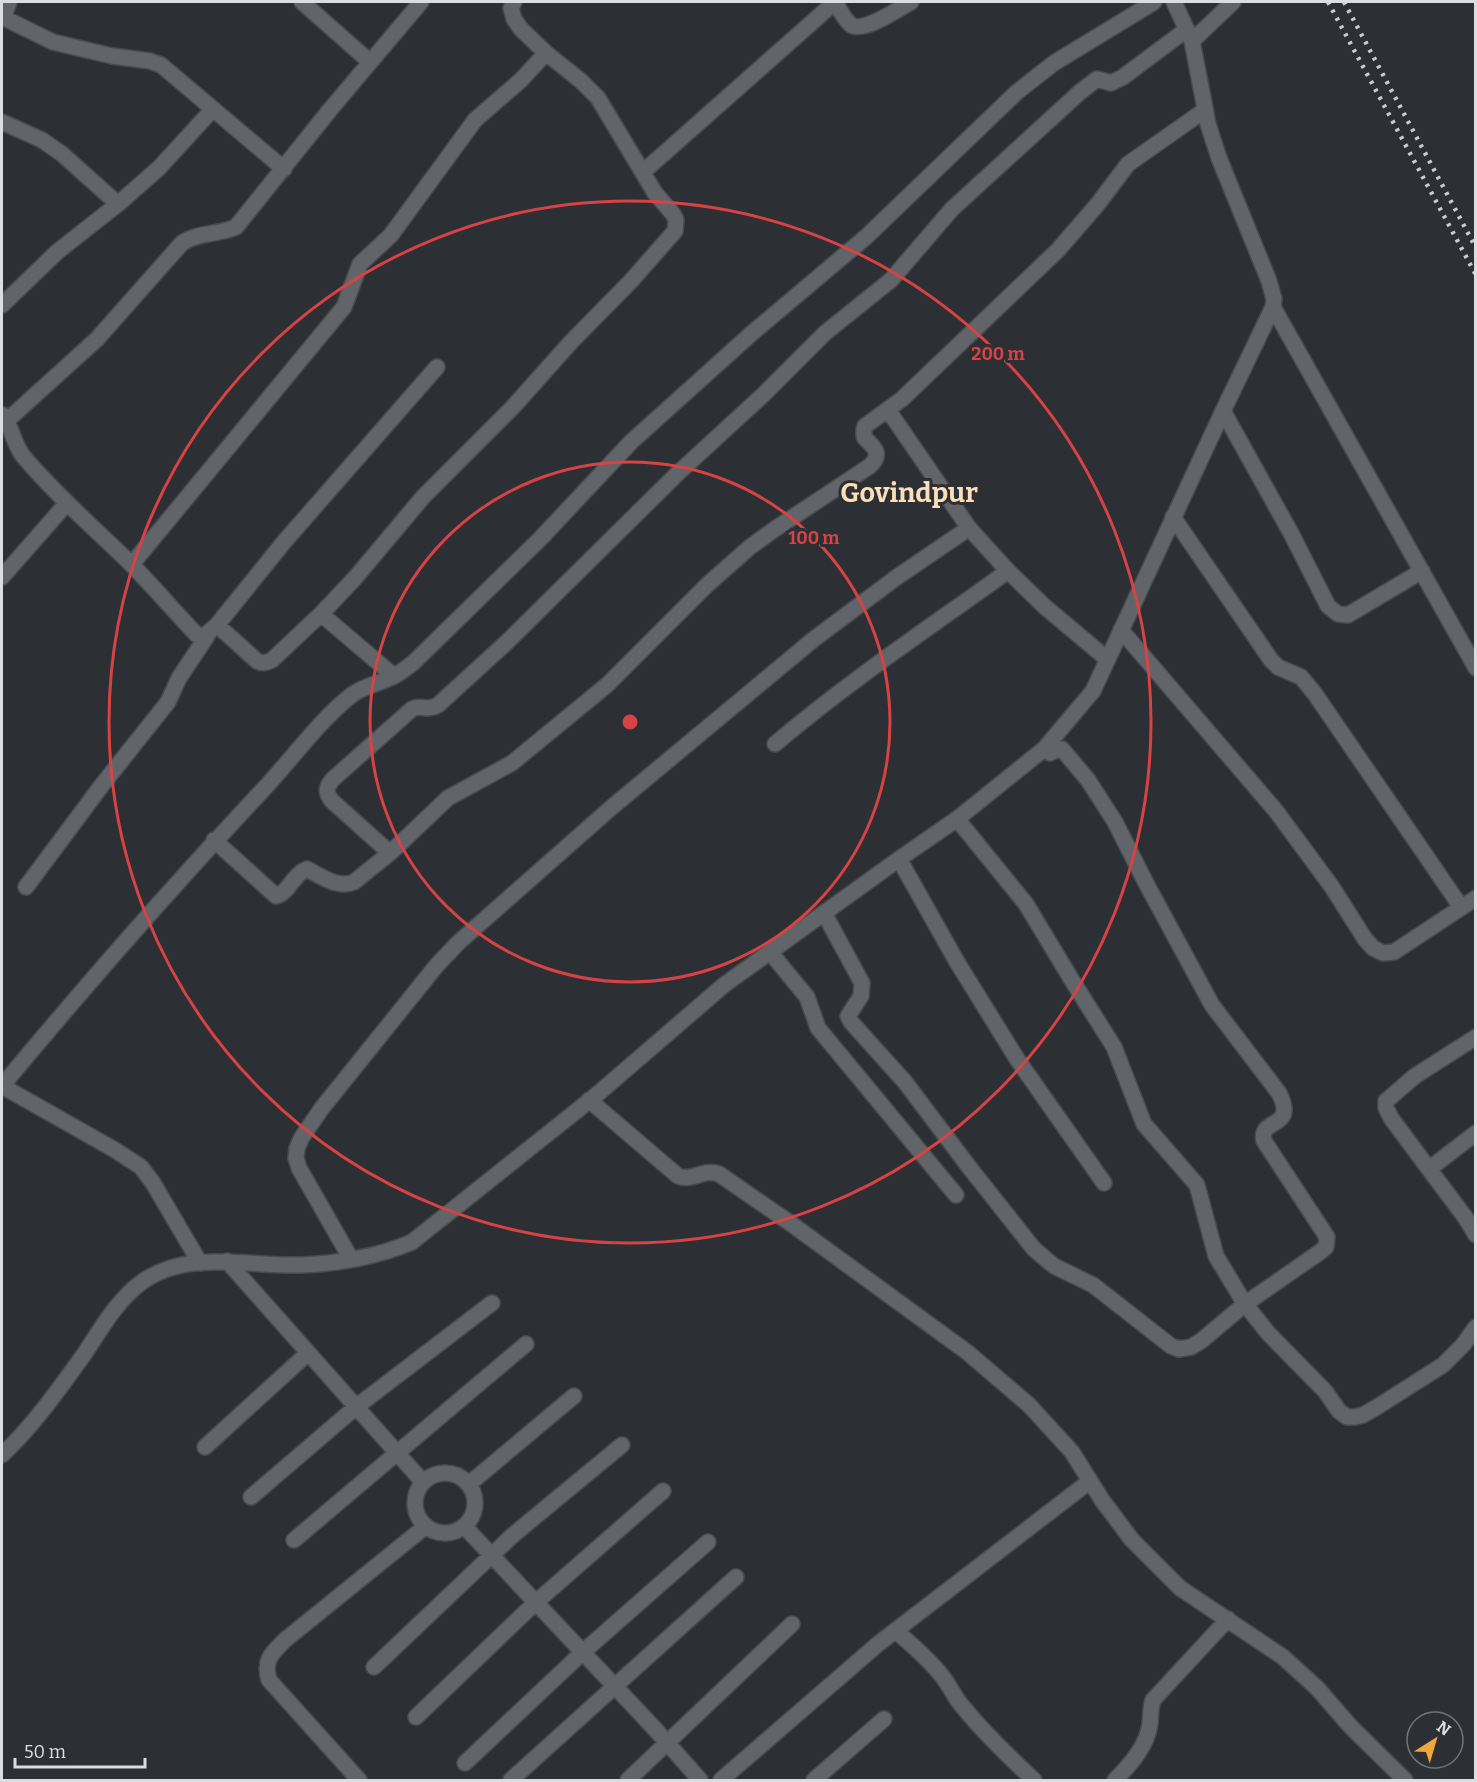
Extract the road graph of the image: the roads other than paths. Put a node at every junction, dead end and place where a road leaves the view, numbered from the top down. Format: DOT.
graph roads {
  1 [pos="9,2"];
  2 [pos="302,2"];
  3 [pos="421,2"];
  4 [pos="514,2"];
  5 [pos="835,2"];
  6 [pos="911,2"];
  7 [pos="1154,2"];
  8 [pos="1174,2"];
  9 [pos="1233,2"];
  10 [pos="2,18"];
  11 [pos="1189,35"];
  12 [pos="546,53"];
  13 [pos="370,62"];
  14 [pos="213,109"];
  15 [pos="1205,110"];
  16 [pos="2,122"];
  17 [pos="284,169"];
  18 [pos="643,172"];
  19 [pos="118,204"];
  20 [pos="2,305"];
  21 [pos="1273,308"];
  22 [pos="436,368"];
  23 [pos="888,410"];
  24 [pos="1223,411"];
  25 [pos="3,419"];
  26 [pos="67,503"];
  27 [pos="1173,518"];
  28 [pos="969,528"];
  29 [pos="132,564"];
  30 [pos="1008,571"];
  31 [pos="1422,571"];
  32 [pos="2,577"];
  33 [pos="321,614"];
  34 [pos="212,630"];
  35 [pos="1121,630"];
  36 [pos="1107,659"];
  37 [pos="1476,668"];
  38 [pos="394,676"];
  39 [pos="775,744"];
  40 [pos="1044,749"];
  41 [pos="957,819"];
  42 [pos="214,840"];
  43 [pos="390,853"];
  44 [pos="899,859"];
  45 [pos="26,887"];
  46 [pos="1476,898"];
  47 [pos="1461,907"];
  48 [pos="824,913"];
  49 [pos="770,952"];
  50 [pos="1476,1037"];
  51 [pos="589,1100"];
  52 [pos="1476,1133"];
  53 [pos="1429,1169"];
  54 [pos="1104,1183"];
  55 [pos="956,1195"];
  56 [pos="1476,1235"];
  57 [pos="351,1258"];
  58 [pos="227,1261"];
  59 [pos="200,1263"];
  60 [pos="492,1303"];
  61 [pos="1245,1304"];
  62 [pos="1476,1327"];
  63 [pos="525,1344"];
  64 [pos="309,1353"];
  65 [pos="574,1396"];
  66 [pos="356,1407"];
  67 [pos="622,1444"];
  68 [pos="205,1447"];
  69 [pos="396,1453"];
  70 [pos="2,1455"];
  71 [pos="422,1481"];
  72 [pos="1090,1481"];
  73 [pos="469,1484"];
  74 [pos="663,1491"];
  75 [pos="251,1497"];
  76 [pos="426,1526"];
  77 [pos="465,1526"];
  78 [pos="294,1540"];
  79 [pos="708,1542"];
  80 [pos="492,1555"];
  81 [pos="736,1577"];
  82 [pos="536,1603"];
  83 [pos="1228,1619"];
  84 [pos="792,1624"];
  85 [pos="896,1630"];
  86 [pos="582,1652"];
  87 [pos="374,1667"];
  88 [pos="615,1686"];
  89 [pos="416,1717"];
  90 [pos="884,1719"];
  91 [pos="667,1744"];
  92 [pos="465,1763"];
  93 [pos="359,1780"];
  94 [pos="510,1780"];
  95 [pos="628,1780"];
  96 [pos="700,1780"];
  97 [pos="721,1780"];
  98 [pos="814,1780"];
  99 [pos="1034,1780"];
  100 [pos="1115,1780"];
  101 [pos="1405,1780"];
  1 -- 10 [label="street"];
  2 -- 13 [label="street"];
  3 -- 13 [label="street"];
  4 -- 12 [label="street"];
  5 -- 6 [label="street"];
  5 -- 18 [label="street"];
  7 -- 38 [label="street"];
  8 -- 11 [label="street"];
  9 -- 11 [label="street"];
  10 -- 14 [label="street"];
  11 -- 15 [label="street"];
  11 -- 43 [label="street"];
  12 -- 18 [label="street"];
  12 -- 29 [label="street"];
  13 -- 17 [label="street"];
  14 -- 17 [label="street"];
  14 -- 19 [label="street"];
  15 -- 21 [label="street"];
  15 -- 23 [label="street"];
  16 -- 19 [label="street"];
  17 -- 25 [label="street"];
  18 -- 33 [label="street"];
  19 -- 20 [label="street"];
  21 -- 24 [label="street"];
  21 -- 31 [label="street"];
  22 -- 34 [label="street"];
  23 -- 28 [label="street"];
  23 -- 43 [label="street"];
  24 -- 27 [label="street"];
  24 -- 31 [label="street"];
  25 -- 26 [label="street"];
  26 -- 29 [label="street"];
  26 -- 32 [label="street"];
  27 -- 35 [label="street"];
  27 -- 47 [label="street"];
  28 -- 30 [label="street"];
  28 -- 57 [label="street"];
  29 -- 34 [label="street"];
  30 -- 36 [label="street"];
  30 -- 39 [label="street"];
  31 -- 37 [label="street"];
  33 -- 34 [label="street"];
  33 -- 38 [label="street"];
  34 -- 45 [label="street"];
  35 -- 36 [label="street"];
  35 -- 47 [label="street"];
  36 -- 40 [label="street"];
  38 -- 42 [label="street"];
  40 -- 41 [label="street"];
  40 -- 61 [label="street"];
  41 -- 44 [label="street"];
  41 -- 61 [label="street"];
  42 -- 43 [label="street"];
  42 -- 59 [label="street"];
  44 -- 48 [label="street"];
  44 -- 54 [label="street"];
  46 -- 47 [label="street"];
  48 -- 49 [label="street"];
  48 -- 61 [label="street"];
  49 -- 51 [label="street"];
  49 -- 55 [label="street"];
  50 -- 53 [label="street"];
  51 -- 57 [label="street"];
  51 -- 72 [label="street"];
  52 -- 53 [label="street"];
  53 -- 56 [label="street"];
  57 -- 58 [label="street"];
  58 -- 59 [label="street"];
  58 -- 64 [label="street"];
  59 -- 70 [label="street"];
  60 -- 66 [label="street"];
  61 -- 62 [label="street"];
  63 -- 69 [label="street"];
  64 -- 66 [label="street"];
  64 -- 68 [label="street"];
  65 -- 73 [label="street"];
  66 -- 69 [label="street"];
  66 -- 75 [label="street"];
  67 -- 80 [label="street"];
  69 -- 71 [label="street"];
  69 -- 78 [label="street"];
  71 -- 73 [label="street"];
  71 -- 76 [label="street"];
  72 -- 83 [label="street"];
  72 -- 85 [label="street"];
  73 -- 77 [label="street"];
  74 -- 82 [label="street"];
  76 -- 77 [label="street"];
  76 -- 93 [label="street"];
  77 -- 80 [label="street"];
  79 -- 86 [label="street"];
  80 -- 82 [label="street"];
  80 -- 87 [label="street"];
  81 -- 88 [label="street"];
  82 -- 86 [label="street"];
  82 -- 89 [label="street"];
  83 -- 100 [label="street"];
  83 -- 101 [label="street"];
  84 -- 91 [label="street"];
  85 -- 97 [label="street"];
  85 -- 99 [label="street"];
  86 -- 88 [label="street"];
  86 -- 92 [label="street"];
  88 -- 91 [label="street"];
  88 -- 94 [label="street"];
  90 -- 98 [label="street"];
  91 -- 95 [label="street"];
  91 -- 96 [label="street"];
}
